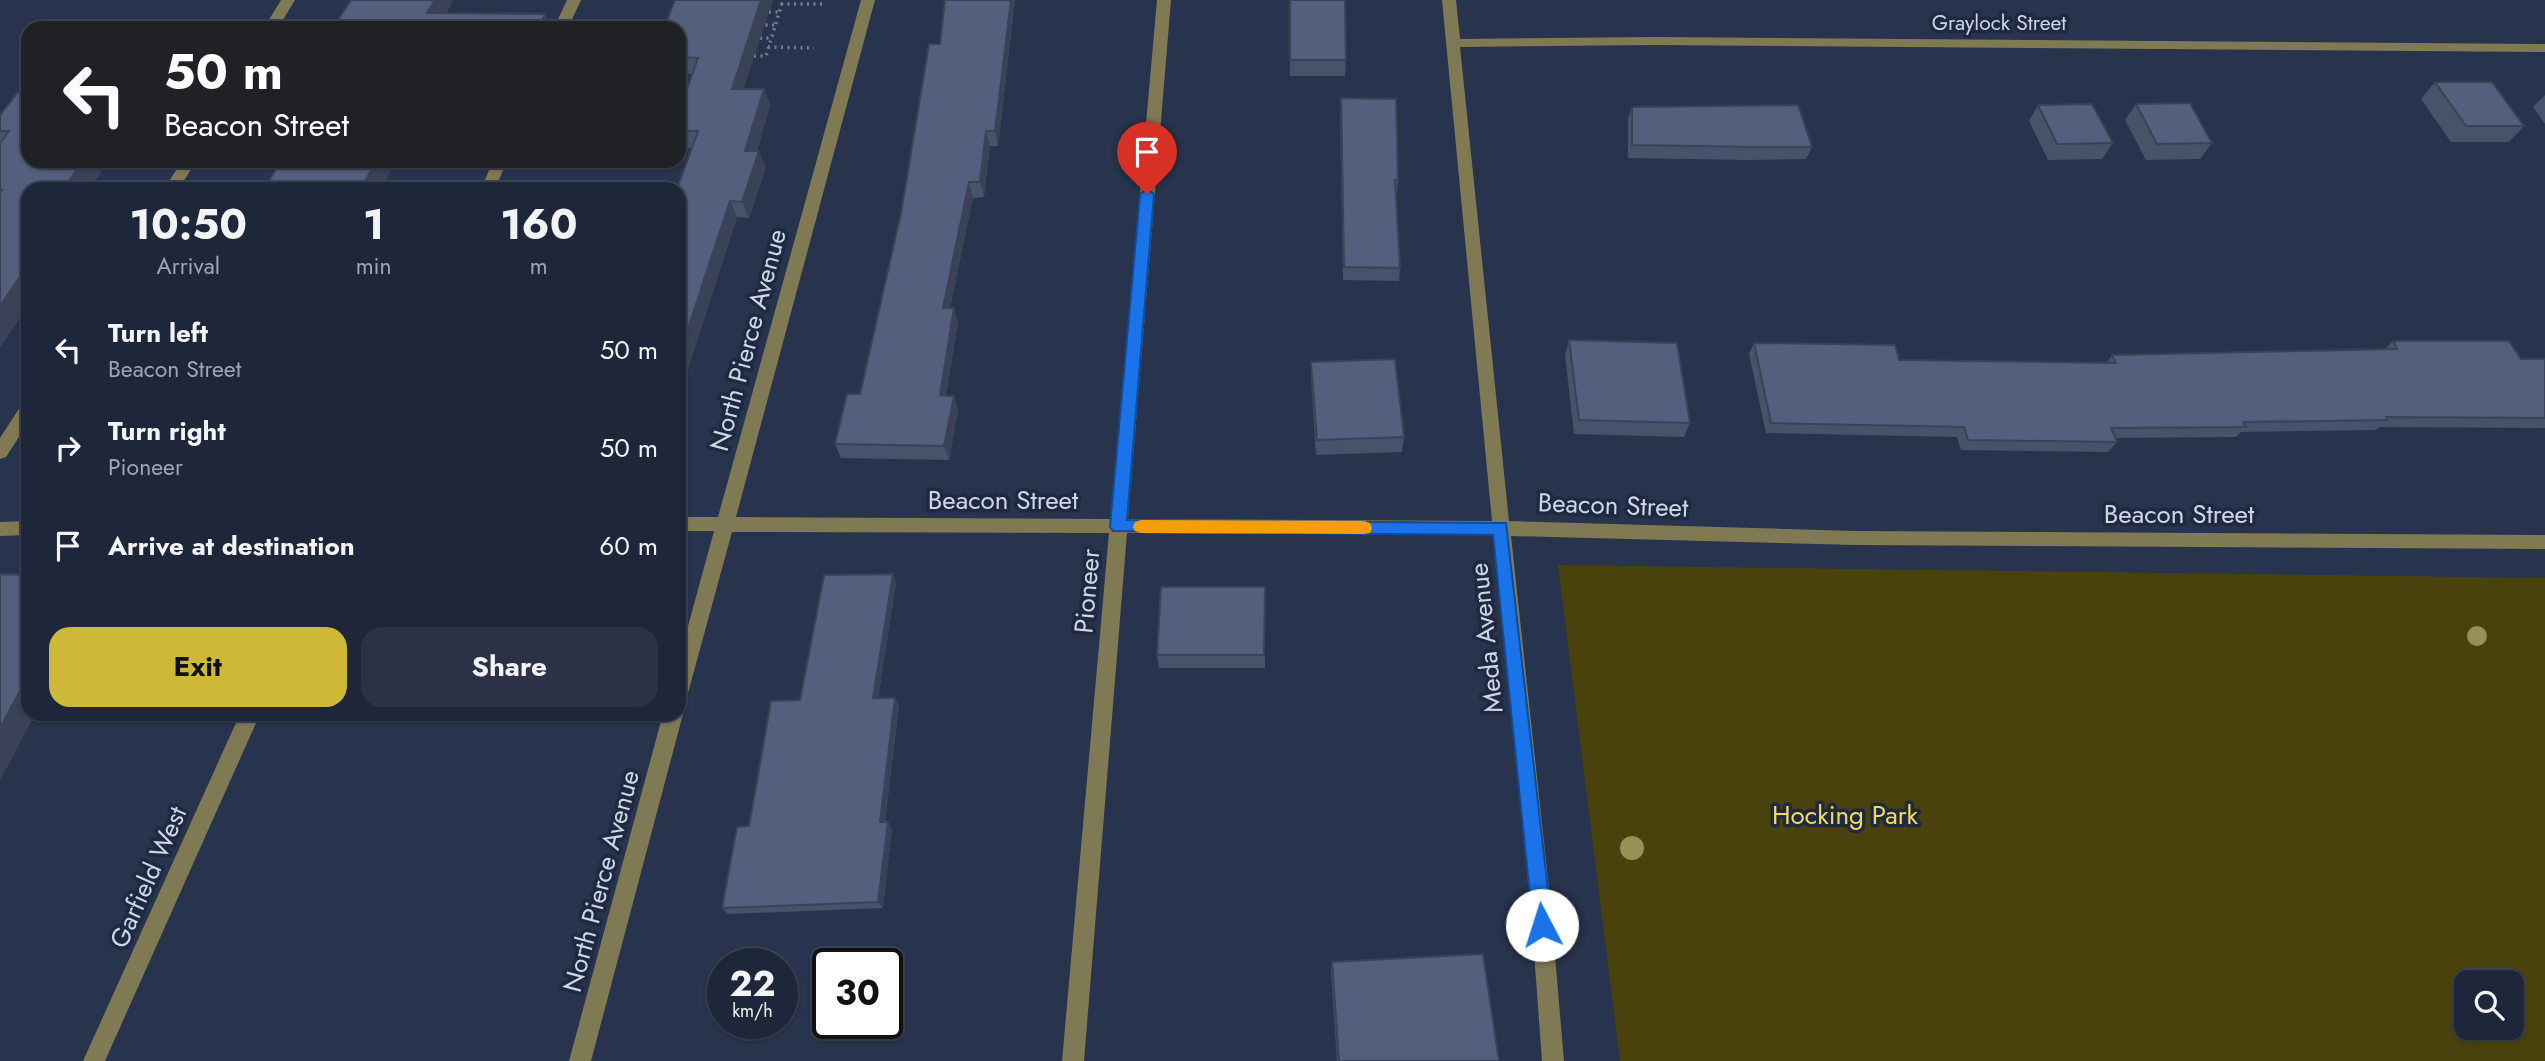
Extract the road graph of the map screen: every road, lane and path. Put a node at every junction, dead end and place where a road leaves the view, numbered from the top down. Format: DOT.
graph roads {
  1 [pos="288,0"];
  2 [pos="573,0"];
  3 [pos="867,0"];
  4 [pos="1164,0"];
  5 [pos="1449,0"];
  6 [pos="782,2"];
  7 [pos="826,4"];
  8 [pos="769,12"];
  9 [pos="779,12"];
  10 [pos="275,21"];
  11 [pos="564,21"];
  12 [pos="749,25"];
  13 [pos="775,25"];
  14 [pos="760,38"];
  15 [pos="771,38"];
  16 [pos="1454,43"];
  17 [pos="768,47"];
  18 [pos="814,48"];
  19 [pos="2545,48"];
  20 [pos="754,56"];
  21 [pos="21,420"];
  22 [pos="0,452"];
  23 [pos="686,524"];
  24 [pos="725,524"];
  25 [pos="1118,527"];
  26 [pos="21,528"];
  27 [pos="1500,528"];
  28 [pos="0,529"];
  29 [pos="2545,542"];
  30 [pos="686,667"];
  31 [pos="247,721"];
  32 [pos="671,721"];
  33 [pos="94,1061"];
  34 [pos="580,1061"];
  35 [pos="1073,1061"];
  36 [pos="1553,1061"];
  1 -- 10 [label="street"];
  2 -- 11 [label="street"];
  3 -- 24 [label="street, North Pierce Avenue"];
  4 -- 25 [label="street, Pioneer"];
  5 -- 16 [label="street, Meda Avenue"];
  6 -- 7 [label="path"];
  6 -- 9 [label="path"];
  8 -- 9 [label="path"];
  9 -- 13 [label="path"];
  12 -- 13 [label="path"];
  13 -- 15 [label="path"];
  14 -- 15 [label="path"];
  15 -- 17 [label="path"];
  16 -- 19 [label="street, Graylock Street"];
  16 -- 27 [label="street, Meda Avenue"];
  17 -- 18 [label="path"];
  17 -- 20 [label="path"];
  21 -- 22 [label="street"];
  23 -- 24 [label="street, Beacon Street"];
  24 -- 25 [label="street, Beacon Street"];
  24 -- 30 [label="street, North Pierce Avenue"];
  25 -- 27 [label="street, Beacon Street"];
  25 -- 35 [label="street, Pioneer"];
  26 -- 28 [label="street"];
  27 -- 29 [label="street, Beacon Street"];
  27 -- 36 [label="street, Meda Avenue"];
  31 -- 33 [label="street, Garfield West"];
  32 -- 34 [label="street, North Pierce Avenue"];
}
